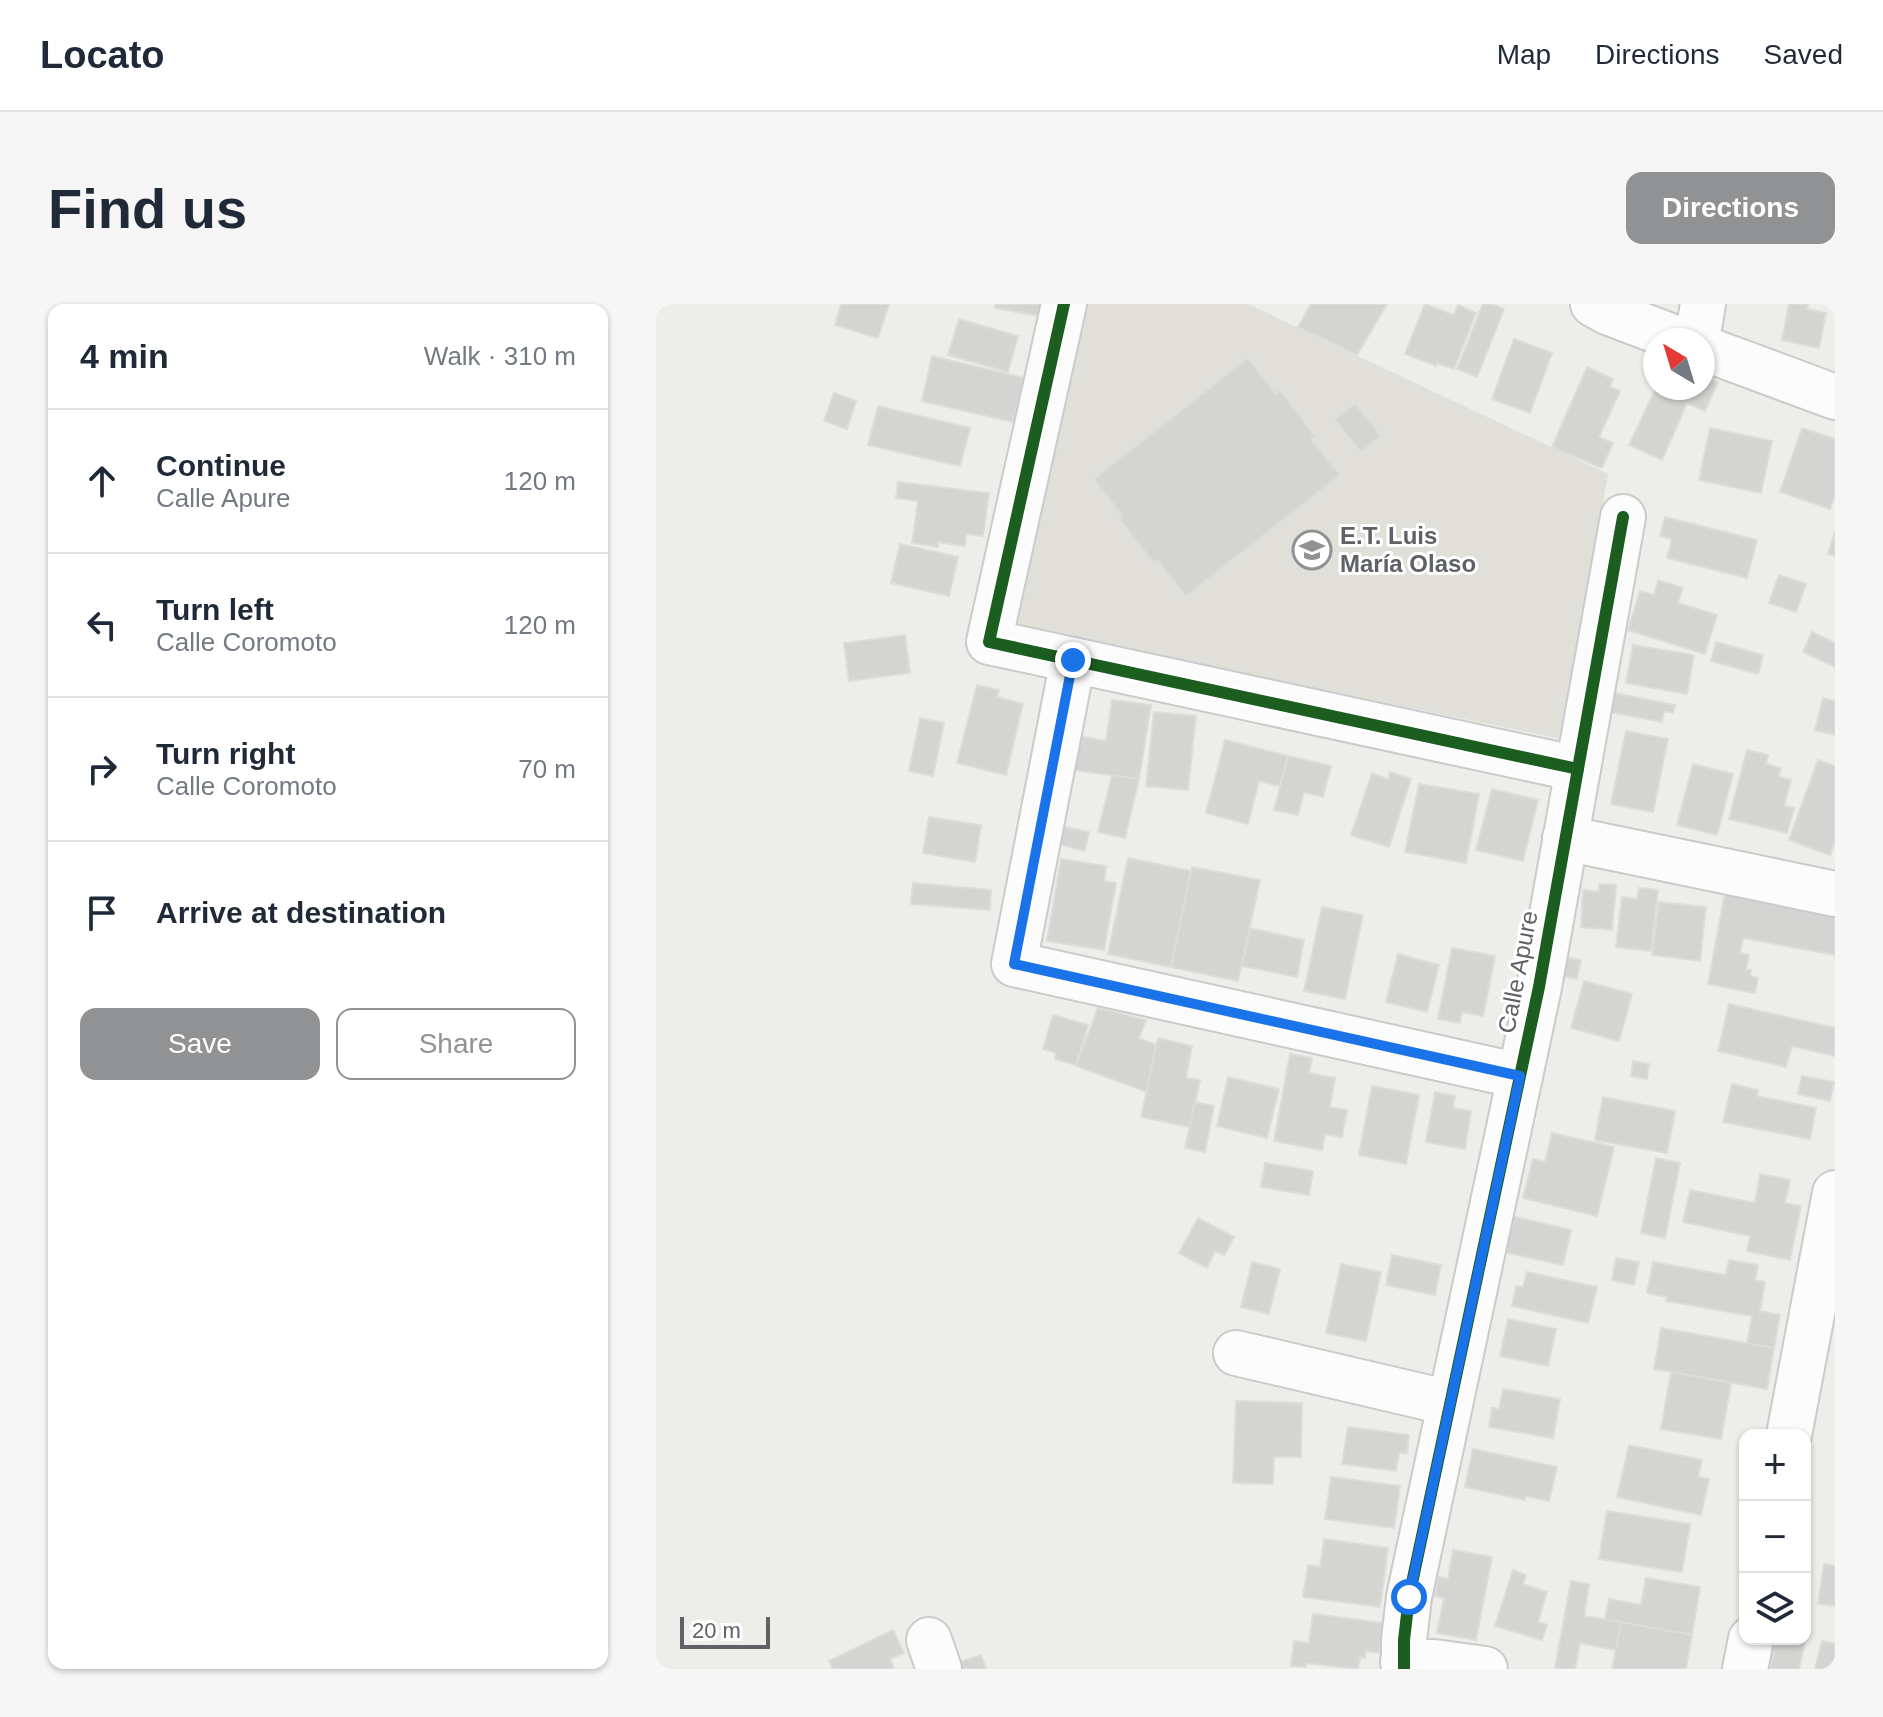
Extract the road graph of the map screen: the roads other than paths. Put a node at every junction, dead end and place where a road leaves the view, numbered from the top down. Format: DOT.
graph roads {
  1 [pos="1064,304"];
  2 [pos="1593,304"];
  3 [pos="1703,304"];
  4 [pos="1649,328"];
  5 [pos="1699,328"];
  6 [pos="1715,352"];
  7 [pos="1835,397"];
  8 [pos="1623,517"];
  9 [pos="1073,660"];
  10 [pos="1578,769"];
  11 [pos="1565,838"];
  12 [pos="1835,894"];
  13 [pos="1520,1076"];
  14 [pos="1835,1193"];
  15 [pos="1236,1353"];
  16 [pos="1450,1403"];
  17 [pos="1790,1429"];
  18 [pos="1750,1645"];
  19 [pos="1404,1666"];
  20 [pos="1485,1669"];
  21 [pos="1745,1669"];
  1 -- 9 [label="street"];
  2 -- 4 [label="street"];
  3 -- 5 [label="street"];
  6 -- 7 [label="street"];
  8 -- 10 [label="street, Calle Apure"];
  9 -- 10 [label="street"];
  9 -- 13 [label="street"];
  10 -- 11 [label="street, Calle Apure"];
  11 -- 12 [label="street"];
  11 -- 13 [label="street, Calle Apure"];
  13 -- 16 [label="street, Calle Apure"];
  14 -- 17 [label="street"];
  15 -- 16 [label="street"];
  16 -- 19 [label="street, Calle Apure"];
  18 -- 21 [label="street"];
  19 -- 20 [label="street"];
}
